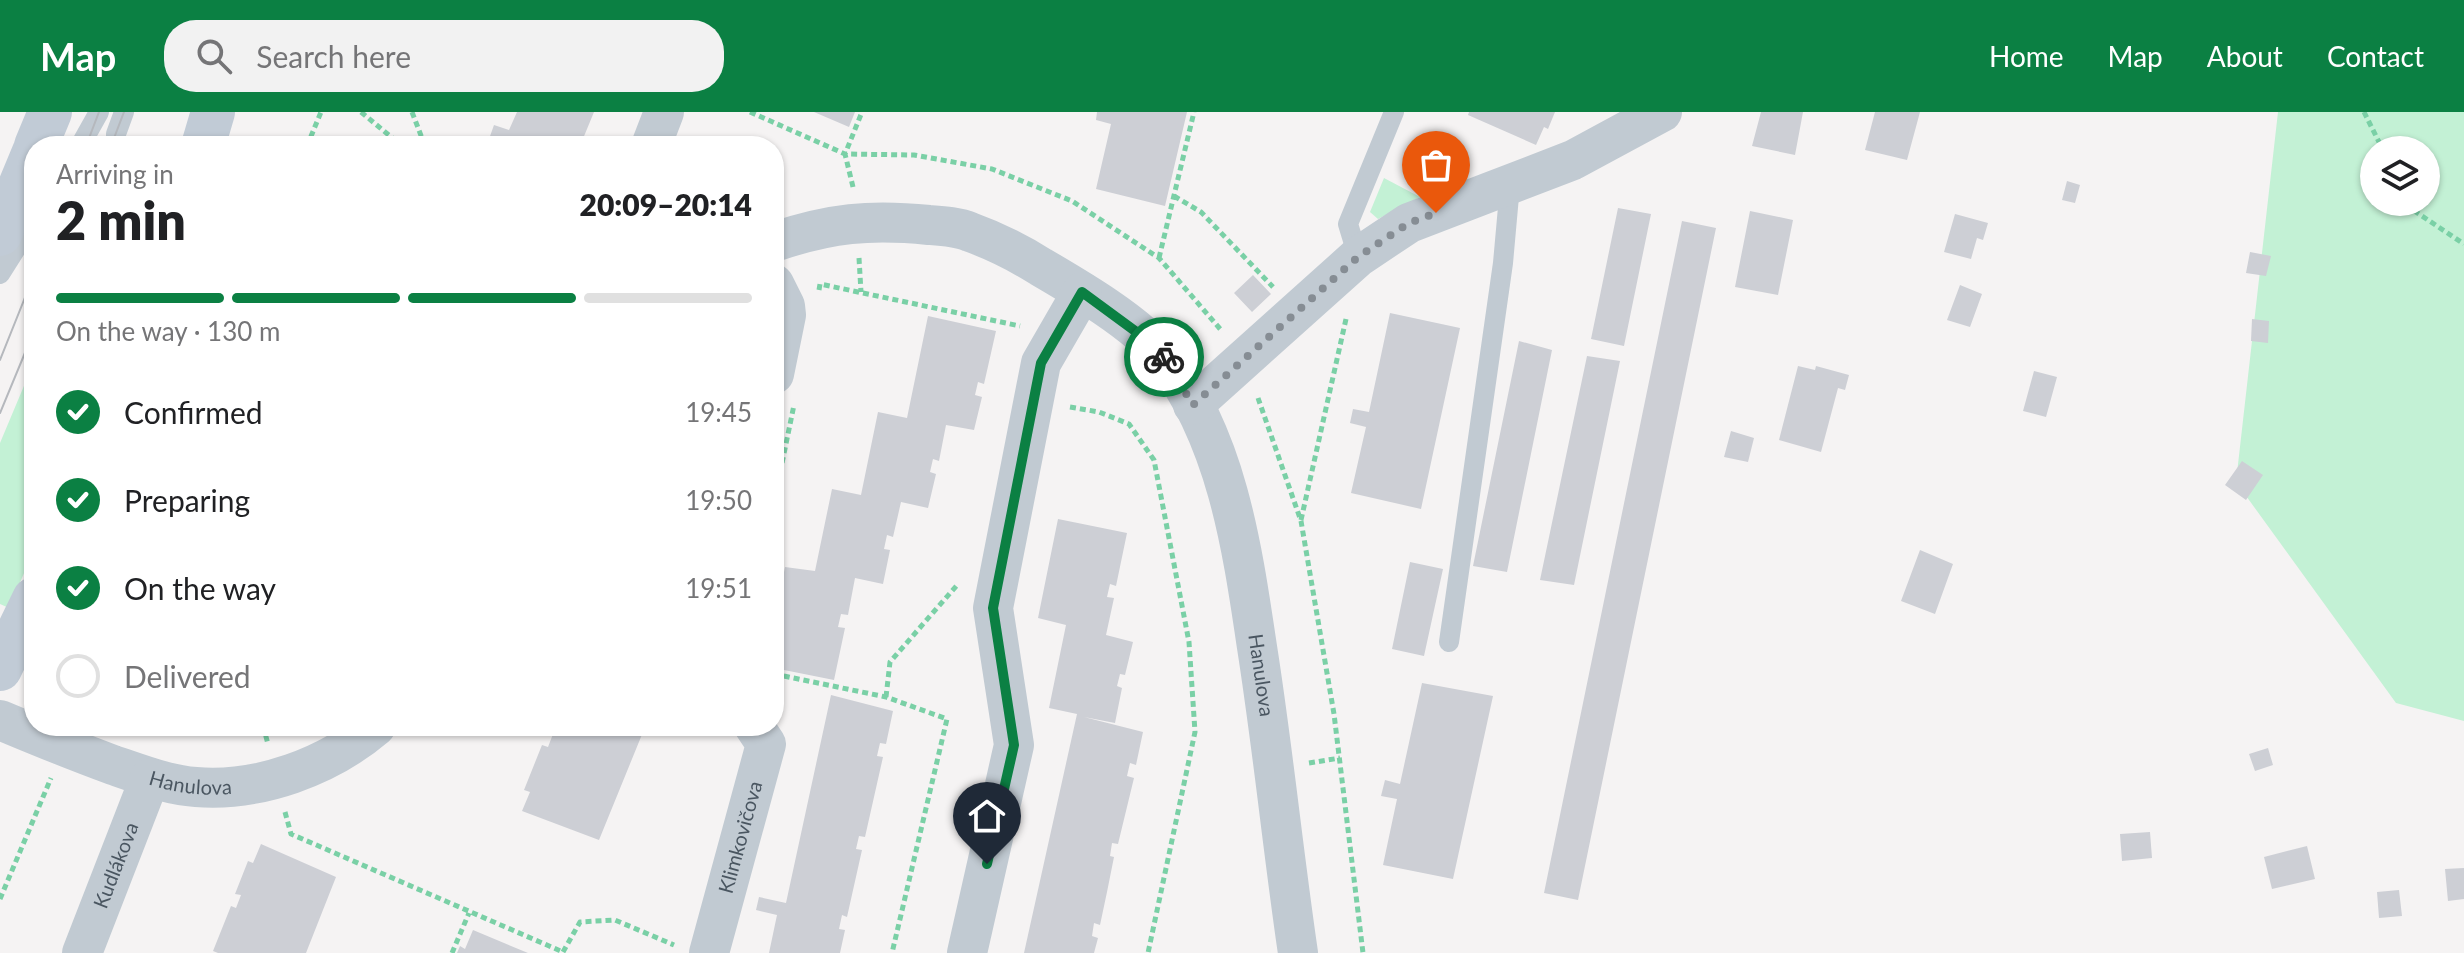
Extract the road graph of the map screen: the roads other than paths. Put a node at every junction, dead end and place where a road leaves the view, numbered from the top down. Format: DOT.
graph roads {
  1 [pos="50,112"];
  2 [pos="99,112"];
  3 [pos="124,112"];
  4 [pos="213,112"];
  5 [pos="664,112"];
  6 [pos="1394,112"];
  7 [pos="1662,112"];
  8 [pos="40,136"];
  9 [pos="86,136"];
  10 [pos="116,136"];
  11 [pos="206,136"];
  12 [pos="655,136"];
  13 [pos="24,176"];
  14 [pos="1510,185"];
  15 [pos="0,234"];
  16 [pos="24,236"];
  17 [pos="784,239"];
  18 [pos="1358,257"];
  19 [pos="0,274"];
  20 [pos="1082,292"];
  21 [pos="784,304"];
  22 [pos="786,384"];
  23 [pos="1193,405"];
  24 [pos="24,620"];
  25 [pos="1449,642"];
  26 [pos="0,669"];
  27 [pos="0,720"];
  28 [pos="24,730"];
  29 [pos="38,736"];
  30 [pos="361,736"];
  31 [pos="761,736"];
  32 [pos="150,778"];
  33 [pos="695,950"];
  34 [pos="82,953"];
  35 [pos="967,953"];
  36 [pos="1298,953"];
  1 -- 8 [label="main road"];
  2 -- 9 [label="lane"];
  3 -- 10 [label="lane"];
  4 -- 11 [label="main road"];
  5 -- 12 [label="street"];
  6 -- 18 [label="lane"];
  7 -- 14 [label="street"];
  13 -- 15 [label="main road"];
  14 -- 18 [label="street"];
  14 -- 25 [label="lane"];
  16 -- 19 [label="lane"];
  17 -- 20 [label="street, Hanulova"];
  18 -- 23 [label="street"];
  20 -- 23 [label="street, Hanulova"];
  20 -- 35 [label="street"];
  21 -- 22 [label="street"];
  23 -- 36 [label="street, Hanulova"];
  24 -- 26 [label="main road"];
  27 -- 28 [label="street, Hanulova"];
  29 -- 32 [label="street, Hanulova"];
  30 -- 32 [label="street, Hanulova"];
  31 -- 33 [label="street, Klimkovičova"];
  32 -- 34 [label="street, Kudlákova"];
}
